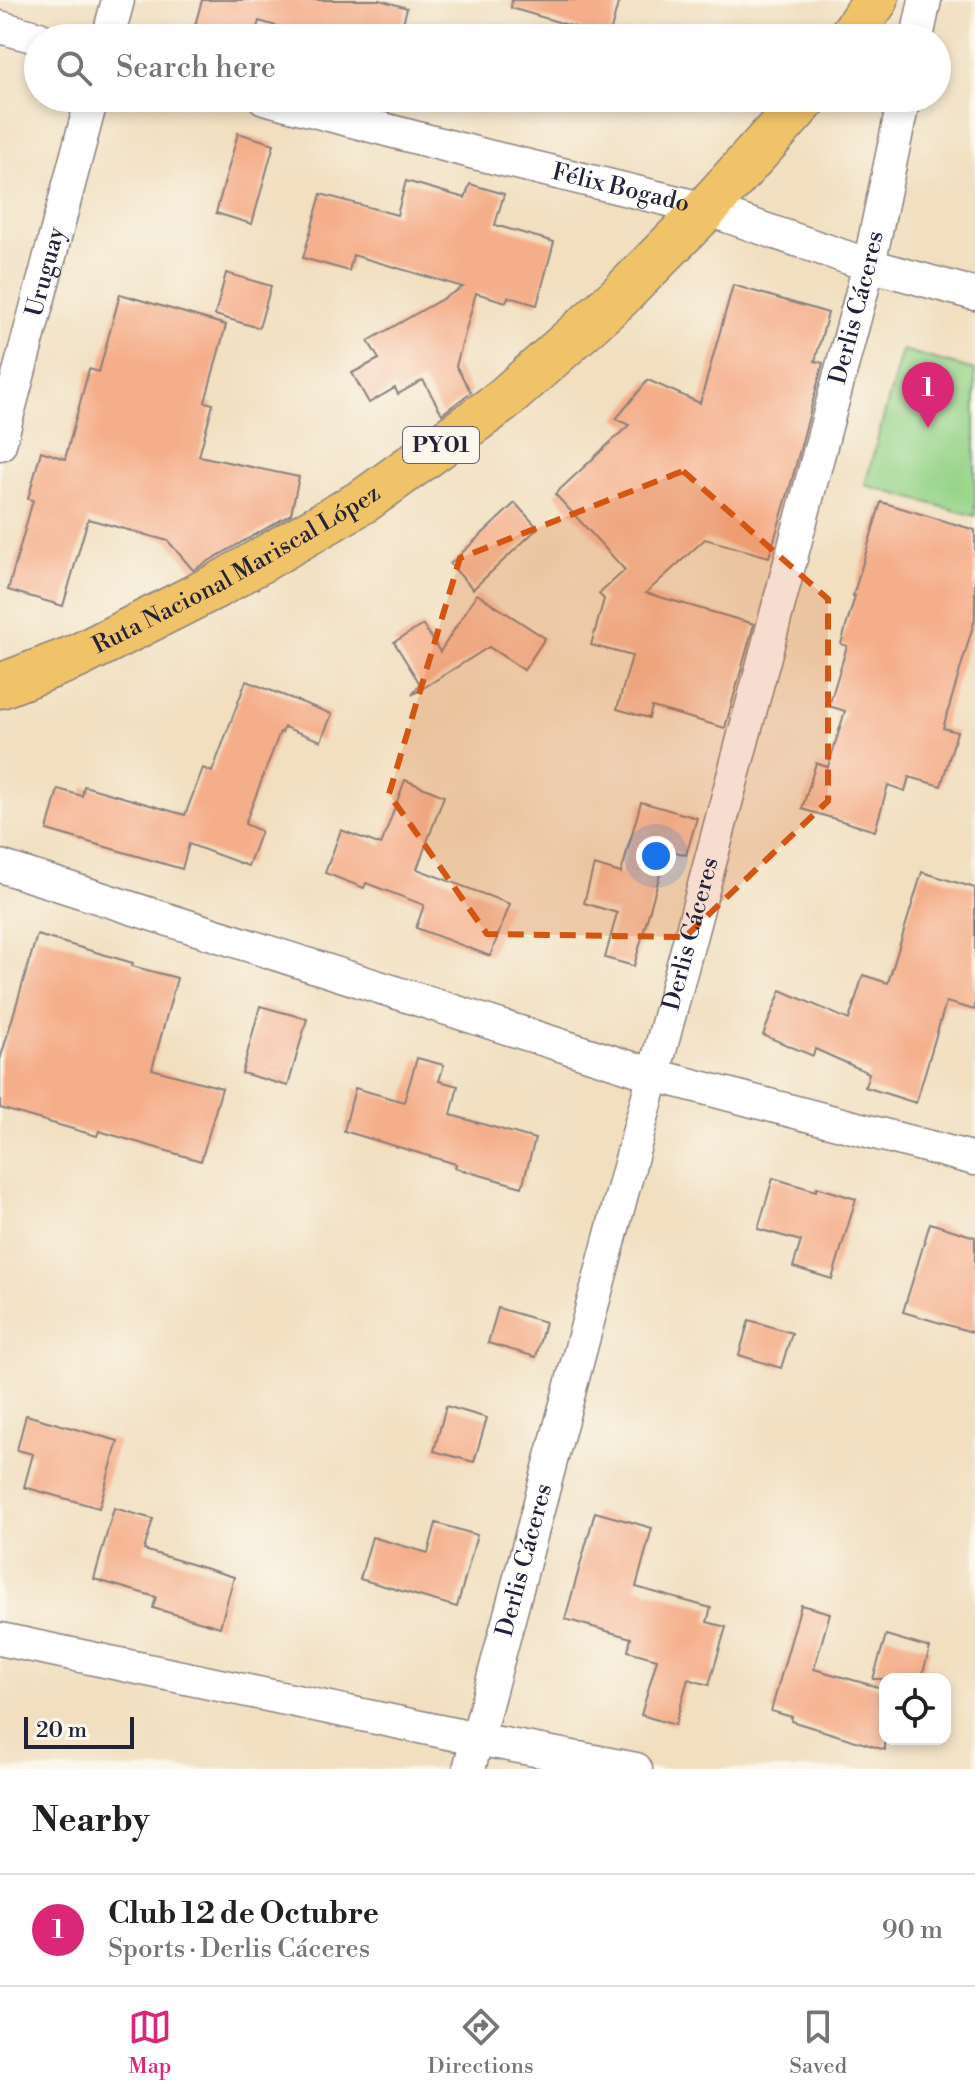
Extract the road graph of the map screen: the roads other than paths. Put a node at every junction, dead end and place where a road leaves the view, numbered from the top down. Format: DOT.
graph roads {
  1 [pos="118,0"];
  2 [pos="876,0"];
  3 [pos="925,0"];
  4 [pos="112,24"];
  5 [pos="859,24"];
  6 [pos="920,24"];
  7 [pos="0,27"];
  8 [pos="24,34"];
  9 [pos="88,112"];
  10 [pos="318,112"];
  11 [pos="793,112"];
  12 [pos="901,112"];
  13 [pos="706,209"];
  14 [pos="869,265"];
  15 [pos="975,294"];
  16 [pos="0,444"];
  17 [pos="0,686"];
  18 [pos="0,866"];
  19 [pos="654,1075"];
  20 [pos="975,1159"];
  21 [pos="0,1639"];
  22 [pos="473,1754"];
  23 [pos="636,1769"];
  1 -- 4 [label="street"];
  2 -- 5 [label="highway"];
  3 -- 6 [label="street"];
  7 -- 8 [label="street"];
  9 -- 16 [label="street, Uruguay"];
  10 -- 13 [label="street, Félix Bogado"];
  11 -- 13 [label="highway, Ruta Nacional Mariscal López / PY01"];
  12 -- 14 [label="street, Derlis Cáceres"];
  13 -- 14 [label="street, Félix Bogado"];
  13 -- 17 [label="highway, Ruta Nacional Mariscal López / PY01"];
  14 -- 15 [label="street, Félix Bogado"];
  14 -- 19 [label="street, Derlis Cáceres"];
  18 -- 19 [label="street"];
  19 -- 20 [label="street"];
  19 -- 22 [label="street, Derlis Cáceres"];
  21 -- 22 [label="street"];
  22 -- 23 [label="street"];
}
